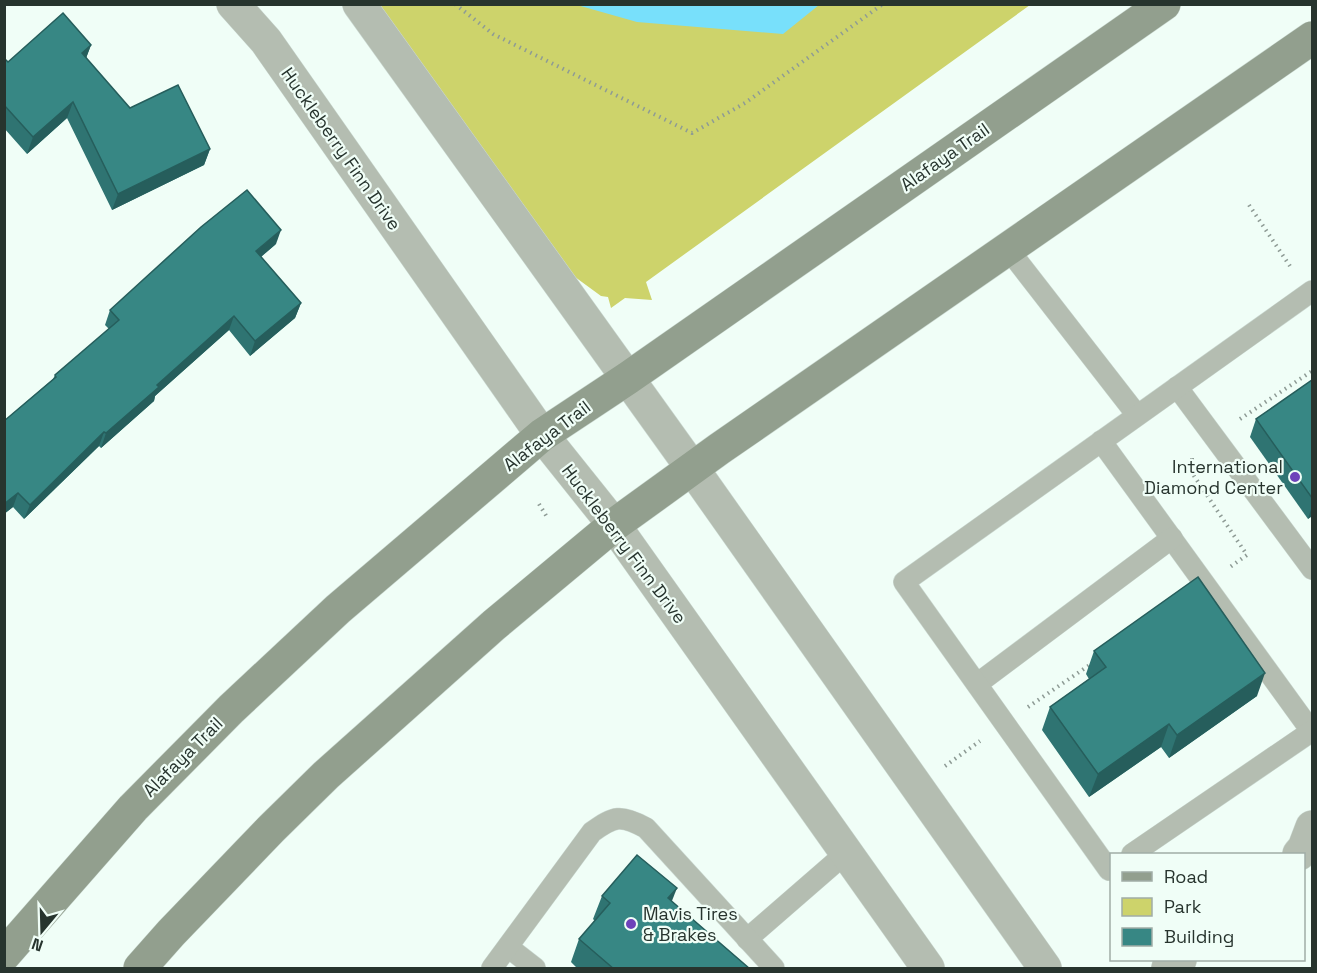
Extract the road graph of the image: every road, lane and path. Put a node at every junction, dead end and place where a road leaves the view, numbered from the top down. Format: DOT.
graph roads {
  1 [pos="233,4"];
  2 [pos="359,4"];
  3 [pos="455,4"];
  4 [pos="883,4"];
  5 [pos="1164,4"];
  6 [pos="1311,43"];
  7 [pos="1249,205"];
  8 [pos="1008,249"];
  9 [pos="1311,292"];
  10 [pos="1312,371"];
  11 [pos="628,378"];
  12 [pos="1177,387"];
  13 [pos="1137,415"];
  14 [pos="1236,422"];
  15 [pos="542,435"];
  16 [pos="1101,441"];
  17 [pos="1191,464"];
  18 [pos="692,468"];
  19 [pos="539,504"];
  20 [pos="547,517"];
  21 [pos="614,525"];
  22 [pos="1172,538"];
  23 [pos="1312,569"];
  24 [pos="1205,584"];
  25 [pos="1100,657"];
  26 [pos="977,684"];
  27 [pos="1005,723"];
  28 [pos="1312,732"];
  29 [pos="939,770"];
  30 [pos="1312,827"];
  31 [pos="846,853"];
  32 [pos="1135,853"];
  33 [pos="1300,853"];
  34 [pos="1110,869"];
  35 [pos="747,939"];
  36 [pos="508,947"];
  37 [pos="4,955"];
  38 [pos="140,969"];
  39 [pos="492,969"];
  40 [pos="535,969"];
  41 [pos="774,969"];
  42 [pos="928,969"];
  43 [pos="1046,969"];
  1 -- 15 [label="street, Huckleberry Finn Drive"];
  2 -- 11 [label="street"];
  3 -- 4 [label="path"];
  5 -- 11 [label="main road, Alafaya Trail"];
  6 -- 8 [label="main road"];
  7 -- 9 [label="path"];
  8 -- 13 [label="lane"];
  8 -- 18 [label="main road"];
  9 -- 12 [label="lane"];
  10 -- 14 [label="path"];
  11 -- 15 [label="main road, Alafaya Trail"];
  11 -- 18 [label="street"];
  12 -- 13 [label="lane"];
  12 -- 23 [label="lane"];
  13 -- 16 [label="lane"];
  15 -- 21 [label="street, Huckleberry Finn Drive"];
  15 -- 37 [label="main road, Alafaya Trail"];
  16 -- 22 [label="lane"];
  16 -- 26 [label="lane"];
  17 -- 24 [label="path"];
  18 -- 21 [label="main road"];
  18 -- 43 [label="street"];
  19 -- 20 [label="path"];
  21 -- 31 [label="street, Huckleberry Finn Drive"];
  21 -- 38 [label="main road"];
  22 -- 24 [label="lane"];
  22 -- 26 [label="lane"];
  24 -- 28 [label="lane"];
  25 -- 27 [label="path"];
  26 -- 27 [label="lane"];
  27 -- 29 [label="path"];
  27 -- 34 [label="lane"];
  28 -- 32 [label="lane"];
  30 -- 33 [label="street"];
  31 -- 35 [label="lane"];
  31 -- 42 [label="street, Huckleberry Finn Drive"];
  35 -- 36 [label="lane"];
  35 -- 41 [label="lane"];
  36 -- 39 [label="lane"];
  36 -- 40 [label="lane"];
}
